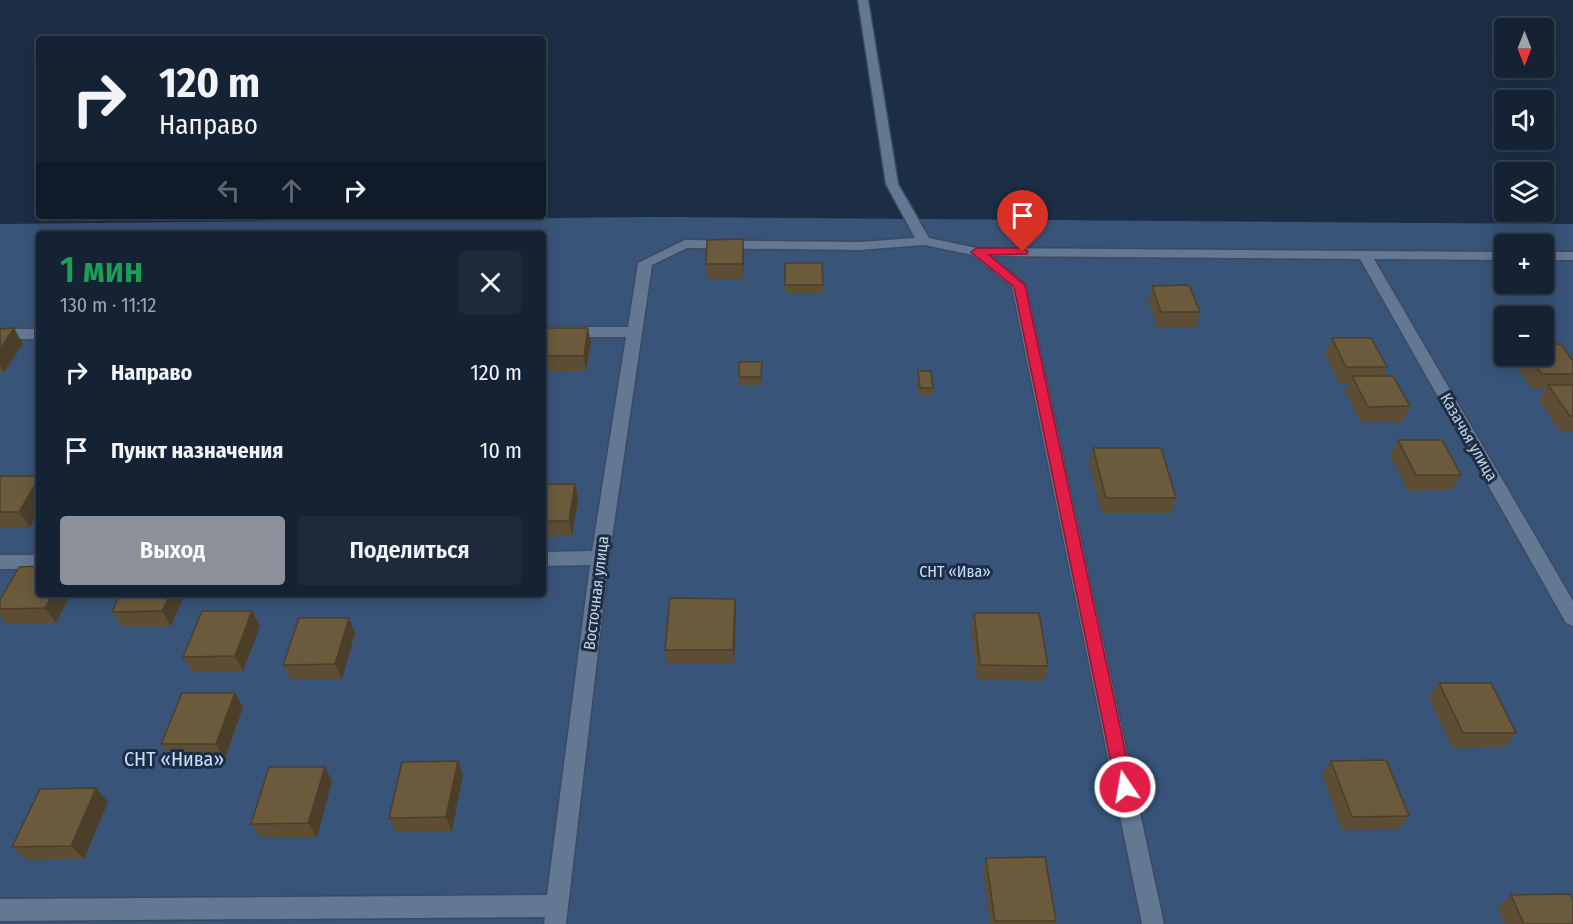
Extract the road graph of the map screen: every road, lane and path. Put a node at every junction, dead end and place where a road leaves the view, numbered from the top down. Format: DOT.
graph roads {
  1 [pos="863,0"];
  2 [pos="924,241"];
  3 [pos="977,252"];
  4 [pos="1365,255"];
  5 [pos="1494,256"];
  6 [pos="1554,256"];
  7 [pos="1573,256"];
  8 [pos="546,332"];
  9 [pos="636,332"];
  10 [pos="0,334"];
  11 [pos="36,334"];
  12 [pos="600,558"];
  13 [pos="546,559"];
  14 [pos="0,562"];
  15 [pos="36,562"];
  16 [pos="1573,618"];
  17 [pos="0,910"];
  18 [pos="556,915"];
  19 [pos="1153,924"];
  1 -- 2 [label="street"];
  2 -- 3 [label="street"];
  2 -- 9 [label="street, Восточная улица"];
  3 -- 4 [label="street"];
  3 -- 19 [label="street"];
  4 -- 5 [label="street"];
  4 -- 16 [label="street, Казачья улица"];
  6 -- 7 [label="street"];
  8 -- 9 [label="street"];
  9 -- 12 [label="street, Восточная улица"];
  10 -- 11 [label="street"];
  12 -- 13 [label="street"];
  12 -- 18 [label="street, Восточная улица"];
  14 -- 15 [label="street"];
  17 -- 18 [label="street"];
}
